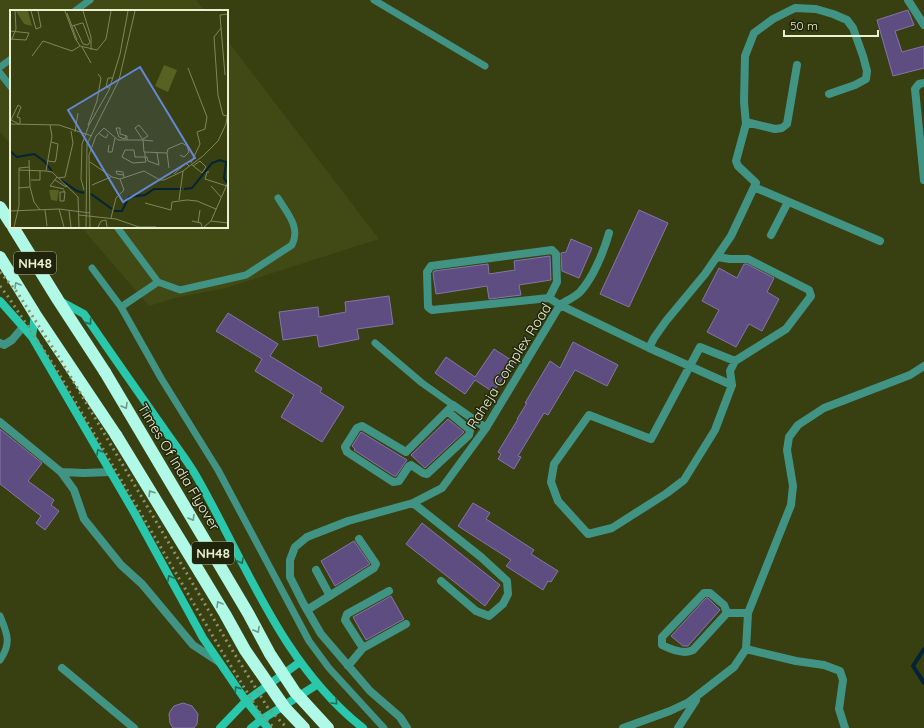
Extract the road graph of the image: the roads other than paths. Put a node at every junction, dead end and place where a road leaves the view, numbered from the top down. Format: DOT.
graph roads {
  1 [pos="90,0"];
  2 [pos="374,0"];
  3 [pos="908,0"];
  4 [pos="76,10"];
  5 [pos="924,25"];
  6 [pos="10,60"];
  7 [pos="797,65"];
  8 [pos="485,66"];
  9 [pos="0,67"];
  10 [pos="0,73"];
  11 [pos="924,83"];
  12 [pos="10,87"];
  13 [pos="829,94"];
  14 [pos="746,122"];
  15 [pos="924,180"];
  16 [pos="754,187"];
  17 [pos="278,198"];
  18 [pos="788,202"];
  19 [pos="0,207"];
  20 [pos="10,222"];
  21 [pos="14,228"];
  22 [pos="118,228"];
  23 [pos="609,233"];
  24 [pos="771,235"];
  25 [pos="880,241"];
  26 [pos="0,257"];
  27 [pos="717,257"];
  28 [pos="92,268"];
  29 [pos="158,282"];
  30 [pos="550,298"];
  31 [pos="58,300"];
  32 [pos="0,301"];
  33 [pos="560,306"];
  34 [pos="121,307"];
  35 [pos="35,314"];
  36 [pos="23,327"];
  37 [pos="32,337"];
  38 [pos="0,343"];
  39 [pos="375,343"];
  40 [pos="649,348"];
  41 [pos="735,361"];
  42 [pos="690,366"];
  43 [pos="924,366"];
  44 [pos="732,385"];
  45 [pos="450,408"];
  46 [pos="0,422"];
  47 [pos="486,428"];
  48 [pos="406,452"];
  49 [pos="412,465"];
  50 [pos="61,472"];
  51 [pos="110,472"];
  52 [pos="413,503"];
  53 [pos="359,539"];
  54 [pos="316,570"];
  55 [pos="441,581"];
  56 [pos="389,592"];
  57 [pos="330,596"];
  58 [pos="307,610"];
  59 [pos="727,613"];
  60 [pos="748,613"];
  61 [pos="0,616"];
  62 [pos="406,624"];
  63 [pos="363,648"];
  64 [pos="746,649"];
  65 [pos="0,660"];
  66 [pos="219,662"];
  67 [pos="300,662"];
  68 [pos="348,666"];
  69 [pos="62,668"];
  70 [pos="318,684"];
  71 [pos="700,694"];
  72 [pos="246,701"];
  73 [pos="261,720"];
  74 [pos="134,728"];
  75 [pos="220,728"];
  76 [pos="251,728"];
  77 [pos="268,728"];
  78 [pos="304,728"];
  79 [pos="328,728"];
  80 [pos="364,728"];
  81 [pos="384,728"];
  82 [pos="407,728"];
  83 [pos="623,728"];
  84 [pos="678,728"];
  85 [pos="845,728"];
  1 -- 4 [label="lane"];
  2 -- 8 [label="lane"];
  3 -- 5 [label="street"];
  6 -- 9 [label="lane"];
  7 -- 14 [label="street"];
  10 -- 12 [label="lane"];
  11 -- 15 [label="street"];
  13 -- 14 [label="street"];
  14 -- 16 [label="street"];
  16 -- 18 [label="street"];
  16 -- 27 [label="street"];
  17 -- 29 [label="lane"];
  18 -- 24 [label="street"];
  18 -- 25 [label="street"];
  19 -- 20 [label="highway"];
  21 -- 31 [label="highway, NH48"];
  22 -- 29 [label="lane"];
  23 -- 33 [label="street"];
  35 -- 26 [label="highway, NH48, one-way"];
  27 -- 40 [label="street"];
  27 -- 41 [label="street"];
  28 -- 34 [label="lane"];
  29 -- 34 [label="lane"];
  30 -- 30 [label="street"];
  30 -- 33 [label="street"];
  31 -- 67 [label="street, one-way"];
  31 -- 79 [label="highway, Times Of India Flyover / NH48, one-way, bridge"];
  32 -- 36 [label="street"];
  33 -- 40 [label="street, Raheja Complex Road"];
  33 -- 47 [label="street, Raheja Complex Road"];
  34 -- 81 [label="lane"];
  35 -- 37 [label="street"];
  78 -- 35 [label="highway, NH48, one-way, bridge"];
  36 -- 37 [label="street"];
  36 -- 38 [label="street"];
  51 -- 37 [label="street, one-way"];
  39 -- 45 [label="lane"];
  40 -- 42 [label="street, Raheja Complex Road"];
  41 -- 42 [label="street"];
  41 -- 44 [label="street"];
  42 -- 44 [label="street, Raheja Complex Road"];
  42 -- 44 [label="street"];
  43 -- 60 [label="street"];
  45 -- 47 [label="street"];
  45 -- 48 [label="street"];
  45 -- 49 [label="street"];
  46 -- 50 [label="street"];
  47 -- 52 [label="street, Raheja Complex Road"];
  48 -- 49 [label="street"];
  48 -- 49 [label="street"];
  50 -- 51 [label="street"];
  50 -- 66 [label="street"];
  66 -- 51 [label="street, one-way"];
  52 -- 55 [label="street"];
  52 -- 58 [label="street, Raheja Complex Road"];
  53 -- 57 [label="street"];
  54 -- 57 [label="street"];
  56 -- 63 [label="street"];
  57 -- 58 [label="street"];
  58 -- 68 [label="street, Raheja Complex Road"];
  59 -- 59 [label="street"];
  59 -- 60 [label="street"];
  60 -- 64 [label="street"];
  61 -- 65 [label="lane"];
  62 -- 63 [label="street"];
  63 -- 68 [label="street"];
  64 -- 71 [label="street"];
  64 -- 85 [label="street"];
  72 -- 66 [label="street, one-way"];
  67 -- 70 [label="street"];
  67 -- 72 [label="street"];
  68 -- 82 [label="street, Raheja Complex Road"];
  69 -- 74 [label="street"];
  70 -- 73 [label="street"];
  70 -- 80 [label="street, one-way"];
  71 -- 83 [label="street"];
  71 -- 84 [label="street"];
  72 -- 73 [label="street"];
  72 -- 75 [label="street"];
  73 -- 76 [label="street"];
  73 -- 77 [label="street"];
}
